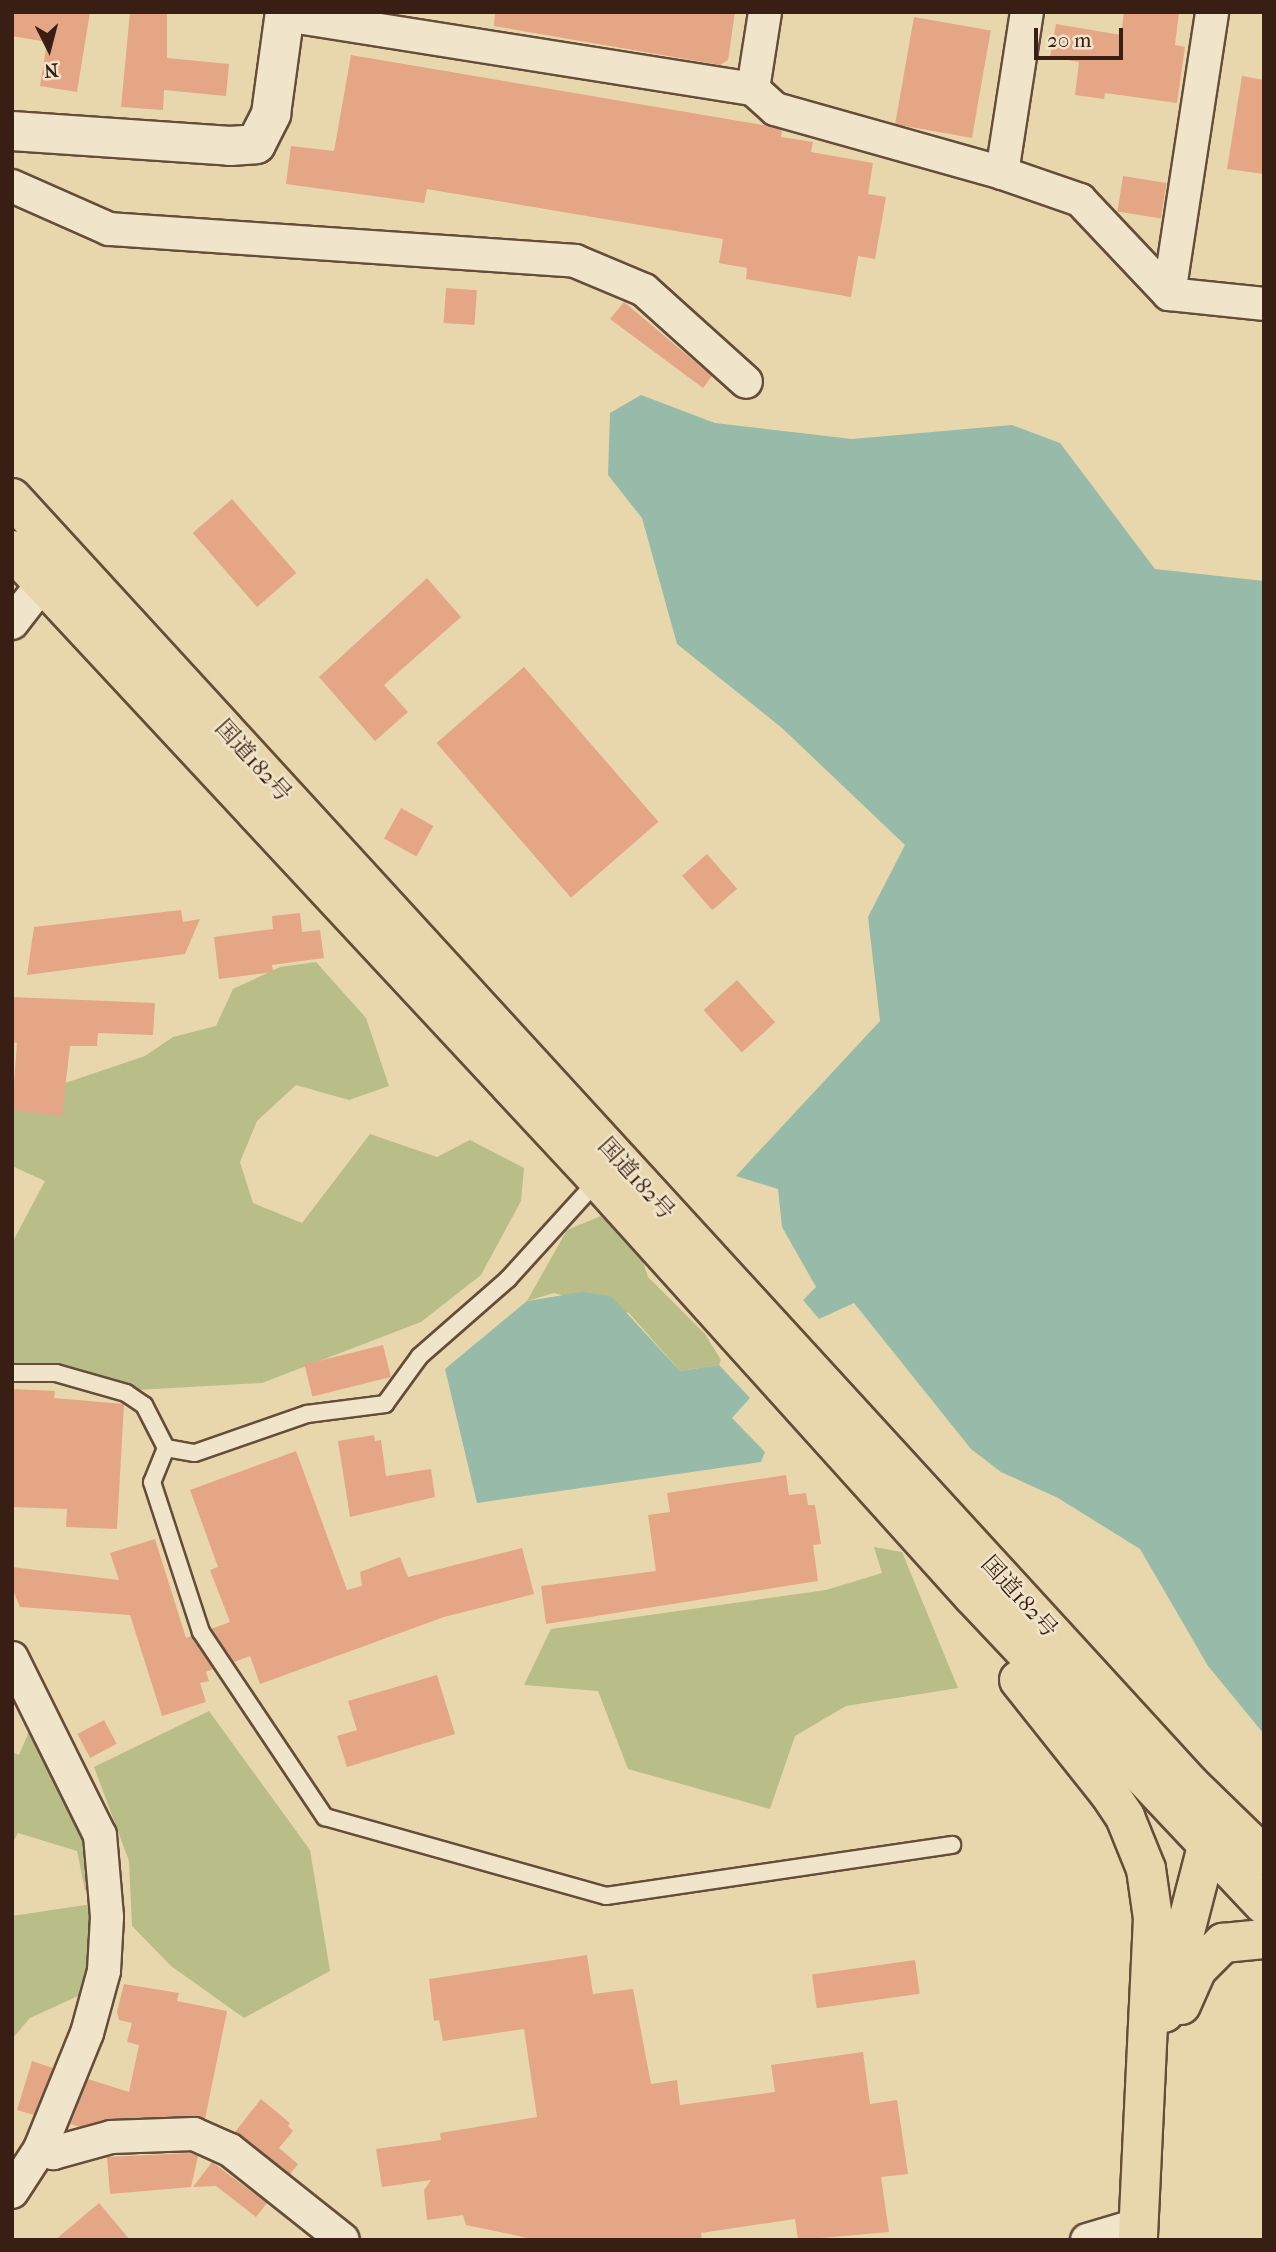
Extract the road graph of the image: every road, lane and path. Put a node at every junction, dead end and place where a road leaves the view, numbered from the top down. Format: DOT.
graph roads {
  1 [pos="765,12"];
  2 [pos="1027,12"];
  3 [pos="1212,12"];
  4 [pos="285,14"];
  5 [pos="753,89"];
  6 [pos="12,131"];
  7 [pos="1002,173"];
  8 [pos="12,186"];
  9 [pos="1169,293"];
  10 [pos="1264,304"];
  11 [pos="746,382"];
  12 [pos="12,498"];
  13 [pos="12,550"];
  14 [pos="31,593"];
  15 [pos="598,1180"];
  16 [pos="12,1373"];
  17 [pos="166,1448"];
  18 [pos="973,1596"];
  19 [pos="12,1658"];
  20 [pos="1219,1832"];
  21 [pos="952,1845"];
  22 [pos="1264,1856"];
  23 [pos="1264,1905"];
  24 [pos="1264,1938"];
  25 [pos="1146,2083"];
  26 [pos="40,2149"];
  27 [pos="12,2192"];
  28 [pos="1140,2235"];
  29 [pos="343,2240"];
  30 [pos="1087,2240"];
  1 -- 5 [label="street"];
  2 -- 7 [label="street"];
  3 -- 9 [label="street"];
  4 -- 5 [label="street"];
  4 -- 6 [label="street"];
  5 -- 7 [label="street"];
  7 -- 9 [label="street"];
  8 -- 11 [label="street"];
  9 -- 10 [label="street"];
  12 -- 14 [label="highway, 国道182号"];
  13 -- 14 [label="highway, 国道182号"];
  14 -- 15 [label="highway, 国道182号"];
  14 -- 20 [label="highway, 国道182号"];
  15 -- 17 [label="lane"];
  15 -- 18 [label="highway, 国道182号"];
  16 -- 17 [label="lane"];
  17 -- 21 [label="lane"];
  18 -- 20 [label="highway, 国道182号"];
  18 -- 25 [label="highway"];
  19 -- 26 [label="street"];
  20 -- 22 [label="highway, 国道182号"];
  20 -- 23 [label="highway, 国道182号"];
  20 -- 25 [label="highway"];
  24 -- 25 [label="highway"];
  25 -- 28 [label="highway"];
  26 -- 27 [label="street"];
  26 -- 29 [label="street"];
  28 -- 30 [label="street"];
}
